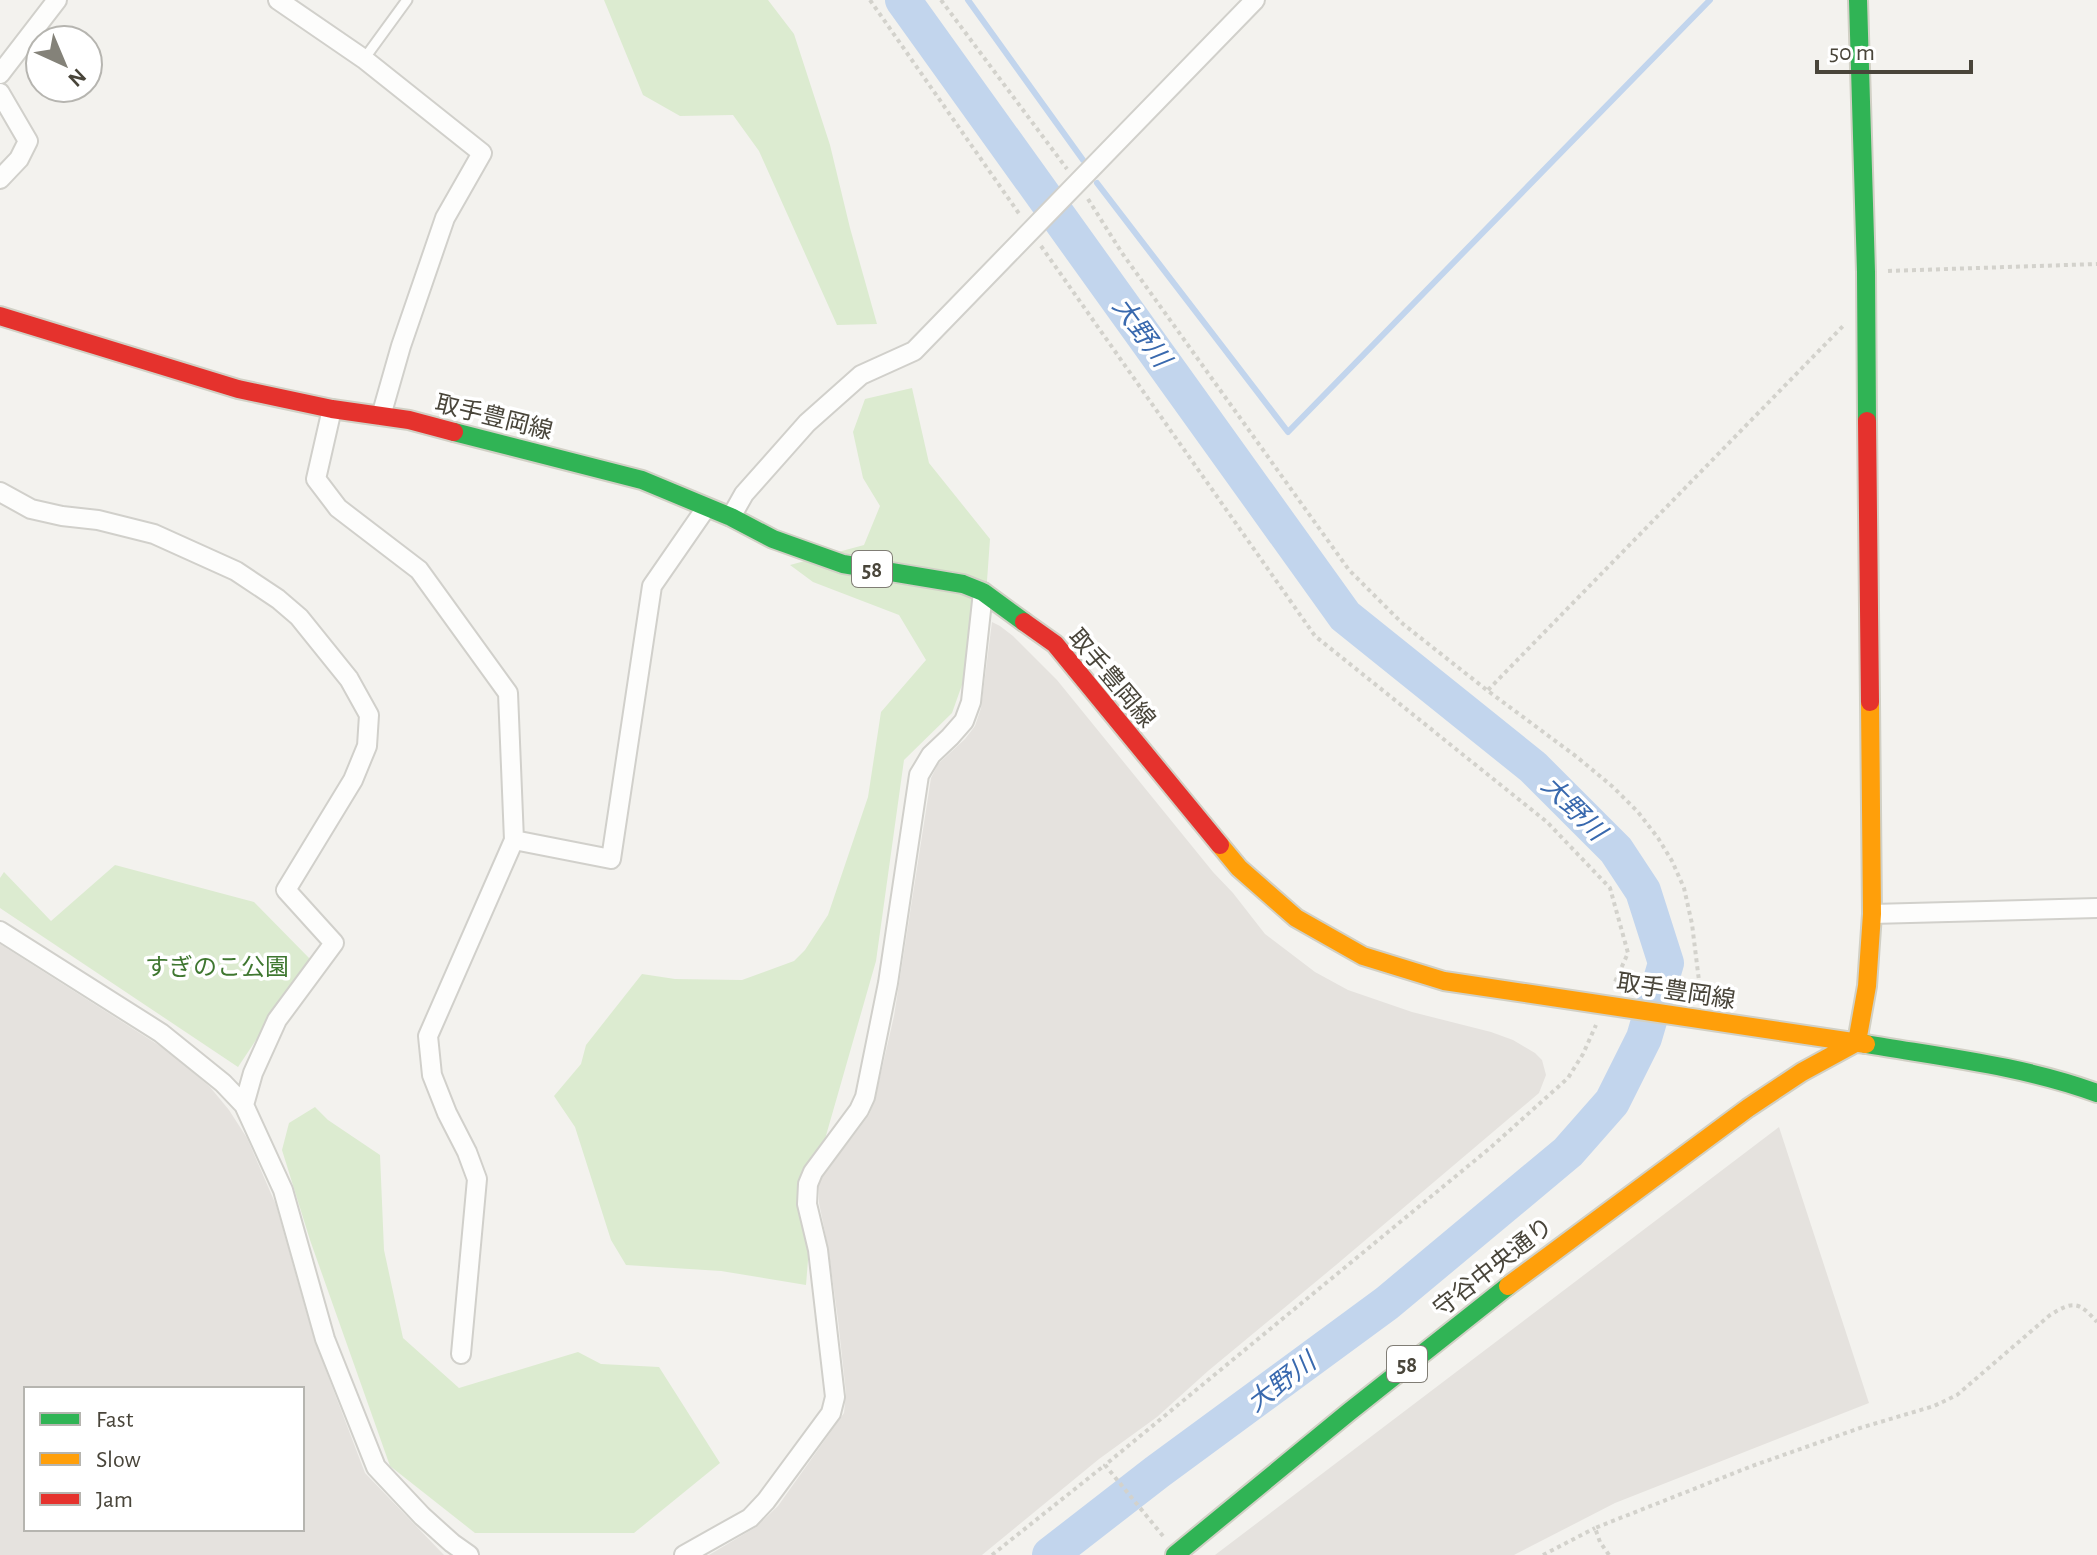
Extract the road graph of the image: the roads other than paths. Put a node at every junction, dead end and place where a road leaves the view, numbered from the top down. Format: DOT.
graph roads {
  1 [pos="57,0"];
  2 [pos="278,0"];
  3 [pos="407,0"];
  4 [pos="1255,0"];
  5 [pos="1858,0"];
  6 [pos="364,59"];
  7 [pos="0,74"];
  8 [pos="0,93"];
  9 [pos="0,179"];
  10 [pos="0,316"];
  11 [pos="332,409"];
  12 [pos="381,416"];
  13 [pos="0,492"];
  14 [pos="706,508"];
  15 [pos="731,517"];
  16 [pos="983,592"];
  17 [pos="514,840"];
  18 [pos="2097,908"];
  19 [pos="1872,914"];
  20 [pos="0,931"];
  21 [pos="1857,1042"];
  22 [pos="2097,1093"];
  23 [pos="244,1105"];
  24 [pos="461,1354"];
  25 [pos="1176,1554"];
  26 [pos="469,1555"];
  27 [pos="684,1555"];
  1 -- 7 [label="street"];
  2 -- 6 [label="street"];
  3 -- 6 [label="lane"];
  4 -- 15 [label="street"];
  5 -- 19 [label="main road"];
  6 -- 12 [label="street"];
  8 -- 9 [label="street"];
  10 -- 11 [label="main road, 取手豊岡線 / 58"];
  11 -- 12 [label="main road, 取手豊岡線 / 58"];
  11 -- 17 [label="street"];
  12 -- 14 [label="main road, 取手豊岡線 / 58"];
  13 -- 23 [label="street"];
  14 -- 15 [label="main road, 取手豊岡線 / 58"];
  14 -- 17 [label="street"];
  15 -- 16 [label="main road, 取手豊岡線 / 58"];
  16 -- 21 [label="main road, 取手豊岡線 / 58"];
  16 -- 27 [label="street"];
  17 -- 24 [label="street"];
  18 -- 19 [label="street"];
  19 -- 21 [label="main road"];
  20 -- 23 [label="street"];
  21 -- 22 [label="main road, 取手豊岡線 / 58"];
  21 -- 25 [label="main road, 守谷中央通り / 58"];
  23 -- 26 [label="street"];
}
